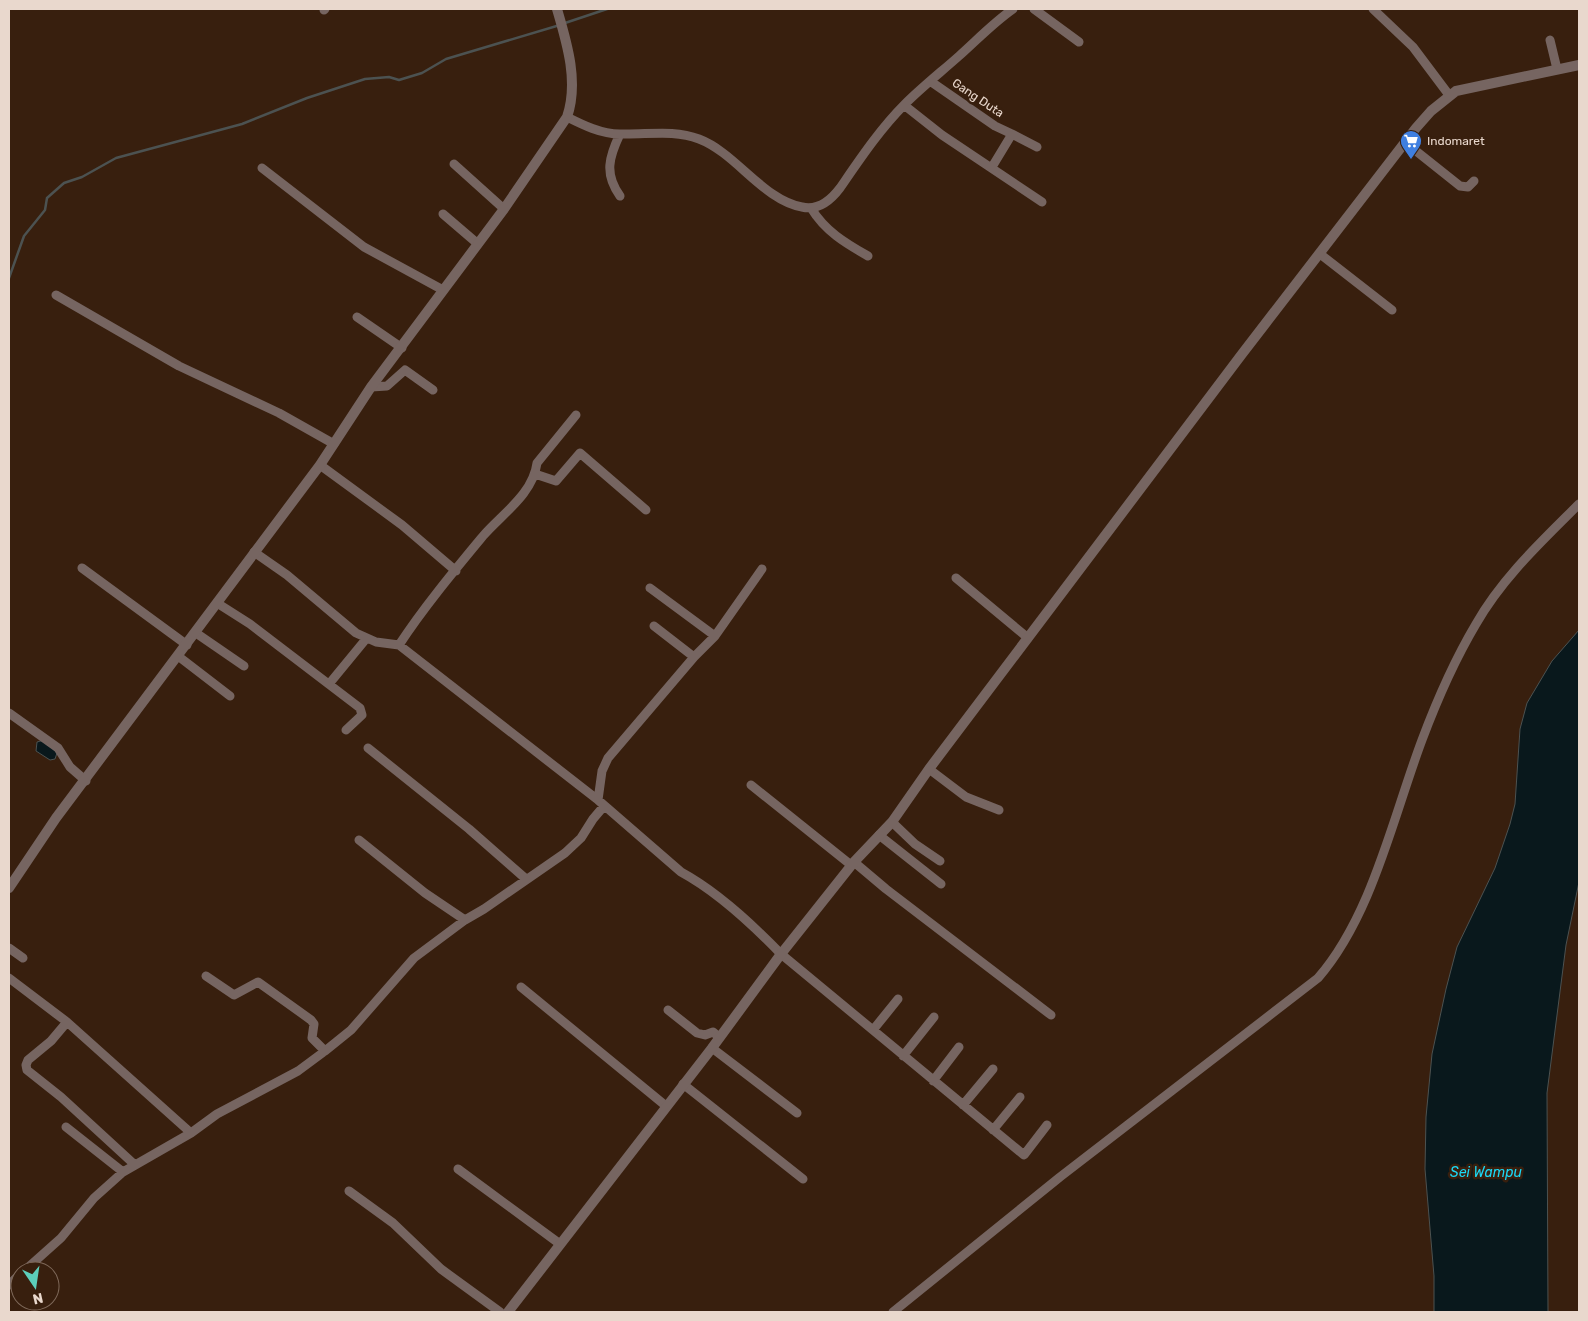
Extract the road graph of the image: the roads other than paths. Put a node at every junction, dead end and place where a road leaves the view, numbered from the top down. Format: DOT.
graph roads {
  1 [pos="1013,9"];
  2 [pos="1034,9"];
  3 [pos="1373,9"];
  4 [pos="558,13"];
  5 [pos="1550,40"];
  6 [pos="1079,42"];
  7 [pos="1579,65"];
  8 [pos="1557,69"];
  9 [pos="930,81"];
  10 [pos="1449,95"];
  11 [pos="904,105"];
  12 [pos="567,117"];
  13 [pos="620,134"];
  14 [pos="1012,134"];
  15 [pos="1406,143"];
  16 [pos="1037,147"];
  17 [pos="454,164"];
  18 [pos="262,168"];
  19 [pos="992,168"];
  20 [pos="1474,181"];
  21 [pos="620,196"];
  22 [pos="1042,202"];
  23 [pos="811,208"];
  24 [pos="504,209"];
  25 [pos="443,214"];
  26 [pos="478,244"];
  27 [pos="1320,254"];
  28 [pos="868,256"];
  29 [pos="443,290"];
  30 [pos="56,295"];
  31 [pos="1392,310"];
  32 [pos="357,317"];
  33 [pos="402,348"];
  34 [pos="371,388"];
  35 [pos="433,390"];
  36 [pos="576,415"];
  37 [pos="334,444"];
  38 [pos="320,465"];
  39 [pos="535,474"];
  40 [pos="1579,504"];
  41 [pos="646,510"];
  42 [pos="254,552"];
  43 [pos="82,568"];
  44 [pos="762,569"];
  45 [pos="456,572"];
  46 [pos="956,578"];
  47 [pos="650,588"];
  48 [pos="218,603"];
  49 [pos="654,626"];
  50 [pos="196,633"];
  51 [pos="715,636"];
  52 [pos="1028,638"];
  53 [pos="366,639"];
  54 [pos="187,645"];
  55 [pos="399,645"];
  56 [pos="178,656"];
  57 [pos="694,657"];
  58 [pos="244,666"];
  59 [pos="329,684"];
  60 [pos="230,696"];
  61 [pos="9,713"];
  62 [pos="346,730"];
  63 [pos="368,748"];
  64 [pos="929,769"];
  65 [pos="86,781"];
  66 [pos="751,785"];
  67 [pos="601,803"];
  68 [pos="999,810"];
  69 [pos="892,822"];
  70 [pos="879,836"];
  71 [pos="358,840"];
  72 [pos="940,861"];
  73 [pos="853,863"];
  74 [pos="526,879"];
  75 [pos="941,884"];
  76 [pos="9,888"];
  77 [pos="465,920"];
  78 [pos="9,948"];
  79 [pos="782,954"];
  80 [pos="22,958"];
  81 [pos="206,976"];
  82 [pos="9,978"];
  83 [pos="521,987"];
  84 [pos="898,999"];
  85 [pos="668,1010"];
  86 [pos="1051,1015"];
  87 [pos="934,1017"];
  88 [pos="67,1022"];
  89 [pos="873,1030"];
  90 [pos="719,1037"];
  91 [pos="959,1047"];
  92 [pos="712,1048"];
  93 [pos="325,1051"];
  94 [pos="903,1056"];
  95 [pos="993,1069"];
  96 [pos="933,1081"];
  97 [pos="683,1084"];
  98 [pos="1020,1096"];
  99 [pos="963,1105"];
  100 [pos="666,1106"];
  101 [pos="797,1113"];
  102 [pos="1047,1125"];
  103 [pos="66,1128"];
  104 [pos="993,1130"];
  105 [pos="191,1133"];
  106 [pos="135,1165"];
  107 [pos="458,1169"];
  108 [pos="123,1172"];
  109 [pos="803,1179"];
  110 [pos="350,1191"];
  111 [pos="560,1244"];
  112 [pos="36,1261"];
  113 [pos="500,1312"];
  114 [pos="508,1312"];
  115 [pos="893,1312"];
  1 -- 9 [label="street"];
  2 -- 6 [label="street"];
  3 -- 10 [label="street"];
  4 -- 12 [label="street"];
  5 -- 8 [label="street"];
  7 -- 8 [label="street"];
  8 -- 10 [label="street"];
  9 -- 11 [label="street"];
  9 -- 14 [label="street, Gang Duta"];
  10 -- 15 [label="street"];
  11 -- 19 [label="street"];
  11 -- 23 [label="street"];
  12 -- 13 [label="street"];
  12 -- 24 [label="street"];
  13 -- 21 [label="street"];
  13 -- 23 [label="street"];
  14 -- 16 [label="street, Gang Duta"];
  14 -- 19 [label="street"];
  15 -- 20 [label="street"];
  15 -- 27 [label="street"];
  17 -- 24 [label="street"];
  18 -- 29 [label="street"];
  19 -- 22 [label="street"];
  23 -- 28 [label="street"];
  24 -- 26 [label="street"];
  25 -- 26 [label="street"];
  26 -- 29 [label="street"];
  27 -- 31 [label="street"];
  27 -- 52 [label="street"];
  29 -- 33 [label="street"];
  30 -- 37 [label="street"];
  32 -- 33 [label="street"];
  33 -- 34 [label="street"];
  34 -- 35 [label="street"];
  34 -- 37 [label="street"];
  36 -- 39 [label="street"];
  37 -- 38 [label="street"];
  38 -- 42 [label="street"];
  38 -- 45 [label="street"];
  39 -- 41 [label="street"];
  39 -- 45 [label="street"];
  40 -- 115 [label="street"];
  42 -- 48 [label="street"];
  42 -- 53 [label="street"];
  43 -- 54 [label="street"];
  44 -- 51 [label="street"];
  45 -- 55 [label="street"];
  46 -- 52 [label="street"];
  47 -- 51 [label="street"];
  48 -- 50 [label="street"];
  48 -- 59 [label="street"];
  49 -- 57 [label="street"];
  50 -- 54 [label="street"];
  50 -- 58 [label="street"];
  51 -- 57 [label="street"];
  52 -- 64 [label="street"];
  53 -- 55 [label="street"];
  53 -- 59 [label="street"];
  54 -- 56 [label="street"];
  55 -- 67 [label="street"];
  56 -- 60 [label="street"];
  56 -- 65 [label="street"];
  57 -- 67 [label="street"];
  59 -- 62 [label="street"];
  61 -- 65 [label="street"];
  63 -- 74 [label="street"];
  64 -- 68 [label="street"];
  64 -- 69 [label="street"];
  65 -- 76 [label="street"];
  66 -- 73 [label="street"];
  67 -- 74 [label="street"];
  67 -- 79 [label="street"];
  69 -- 70 [label="street"];
  69 -- 72 [label="street"];
  70 -- 73 [label="street"];
  70 -- 75 [label="street"];
  71 -- 77 [label="street"];
  73 -- 79 [label="street"];
  73 -- 86 [label="street"];
  74 -- 77 [label="street"];
  77 -- 93 [label="street"];
  78 -- 80 [label="street"];
  79 -- 89 [label="street"];
  79 -- 90 [label="street"];
  81 -- 93 [label="street"];
  82 -- 88 [label="street"];
  83 -- 100 [label="street"];
  84 -- 89 [label="street"];
  85 -- 90 [label="street"];
  87 -- 94 [label="street"];
  88 -- 105 [label="street"];
  88 -- 106 [label="street"];
  89 -- 94 [label="street"];
  90 -- 92 [label="street"];
  91 -- 96 [label="street"];
  92 -- 97 [label="street"];
  92 -- 101 [label="street"];
  93 -- 105 [label="street"];
  94 -- 96 [label="street"];
  95 -- 99 [label="street"];
  96 -- 99 [label="street"];
  97 -- 100 [label="street"];
  97 -- 109 [label="street"];
  98 -- 104 [label="street"];
  99 -- 104 [label="street"];
  100 -- 111 [label="street"];
  102 -- 104 [label="street"];
  103 -- 108 [label="street"];
  105 -- 106 [label="street"];
  106 -- 108 [label="street"];
  107 -- 111 [label="street"];
  108 -- 112 [label="street"];
  110 -- 113 [label="street"];
  111 -- 114 [label="street"];
}
